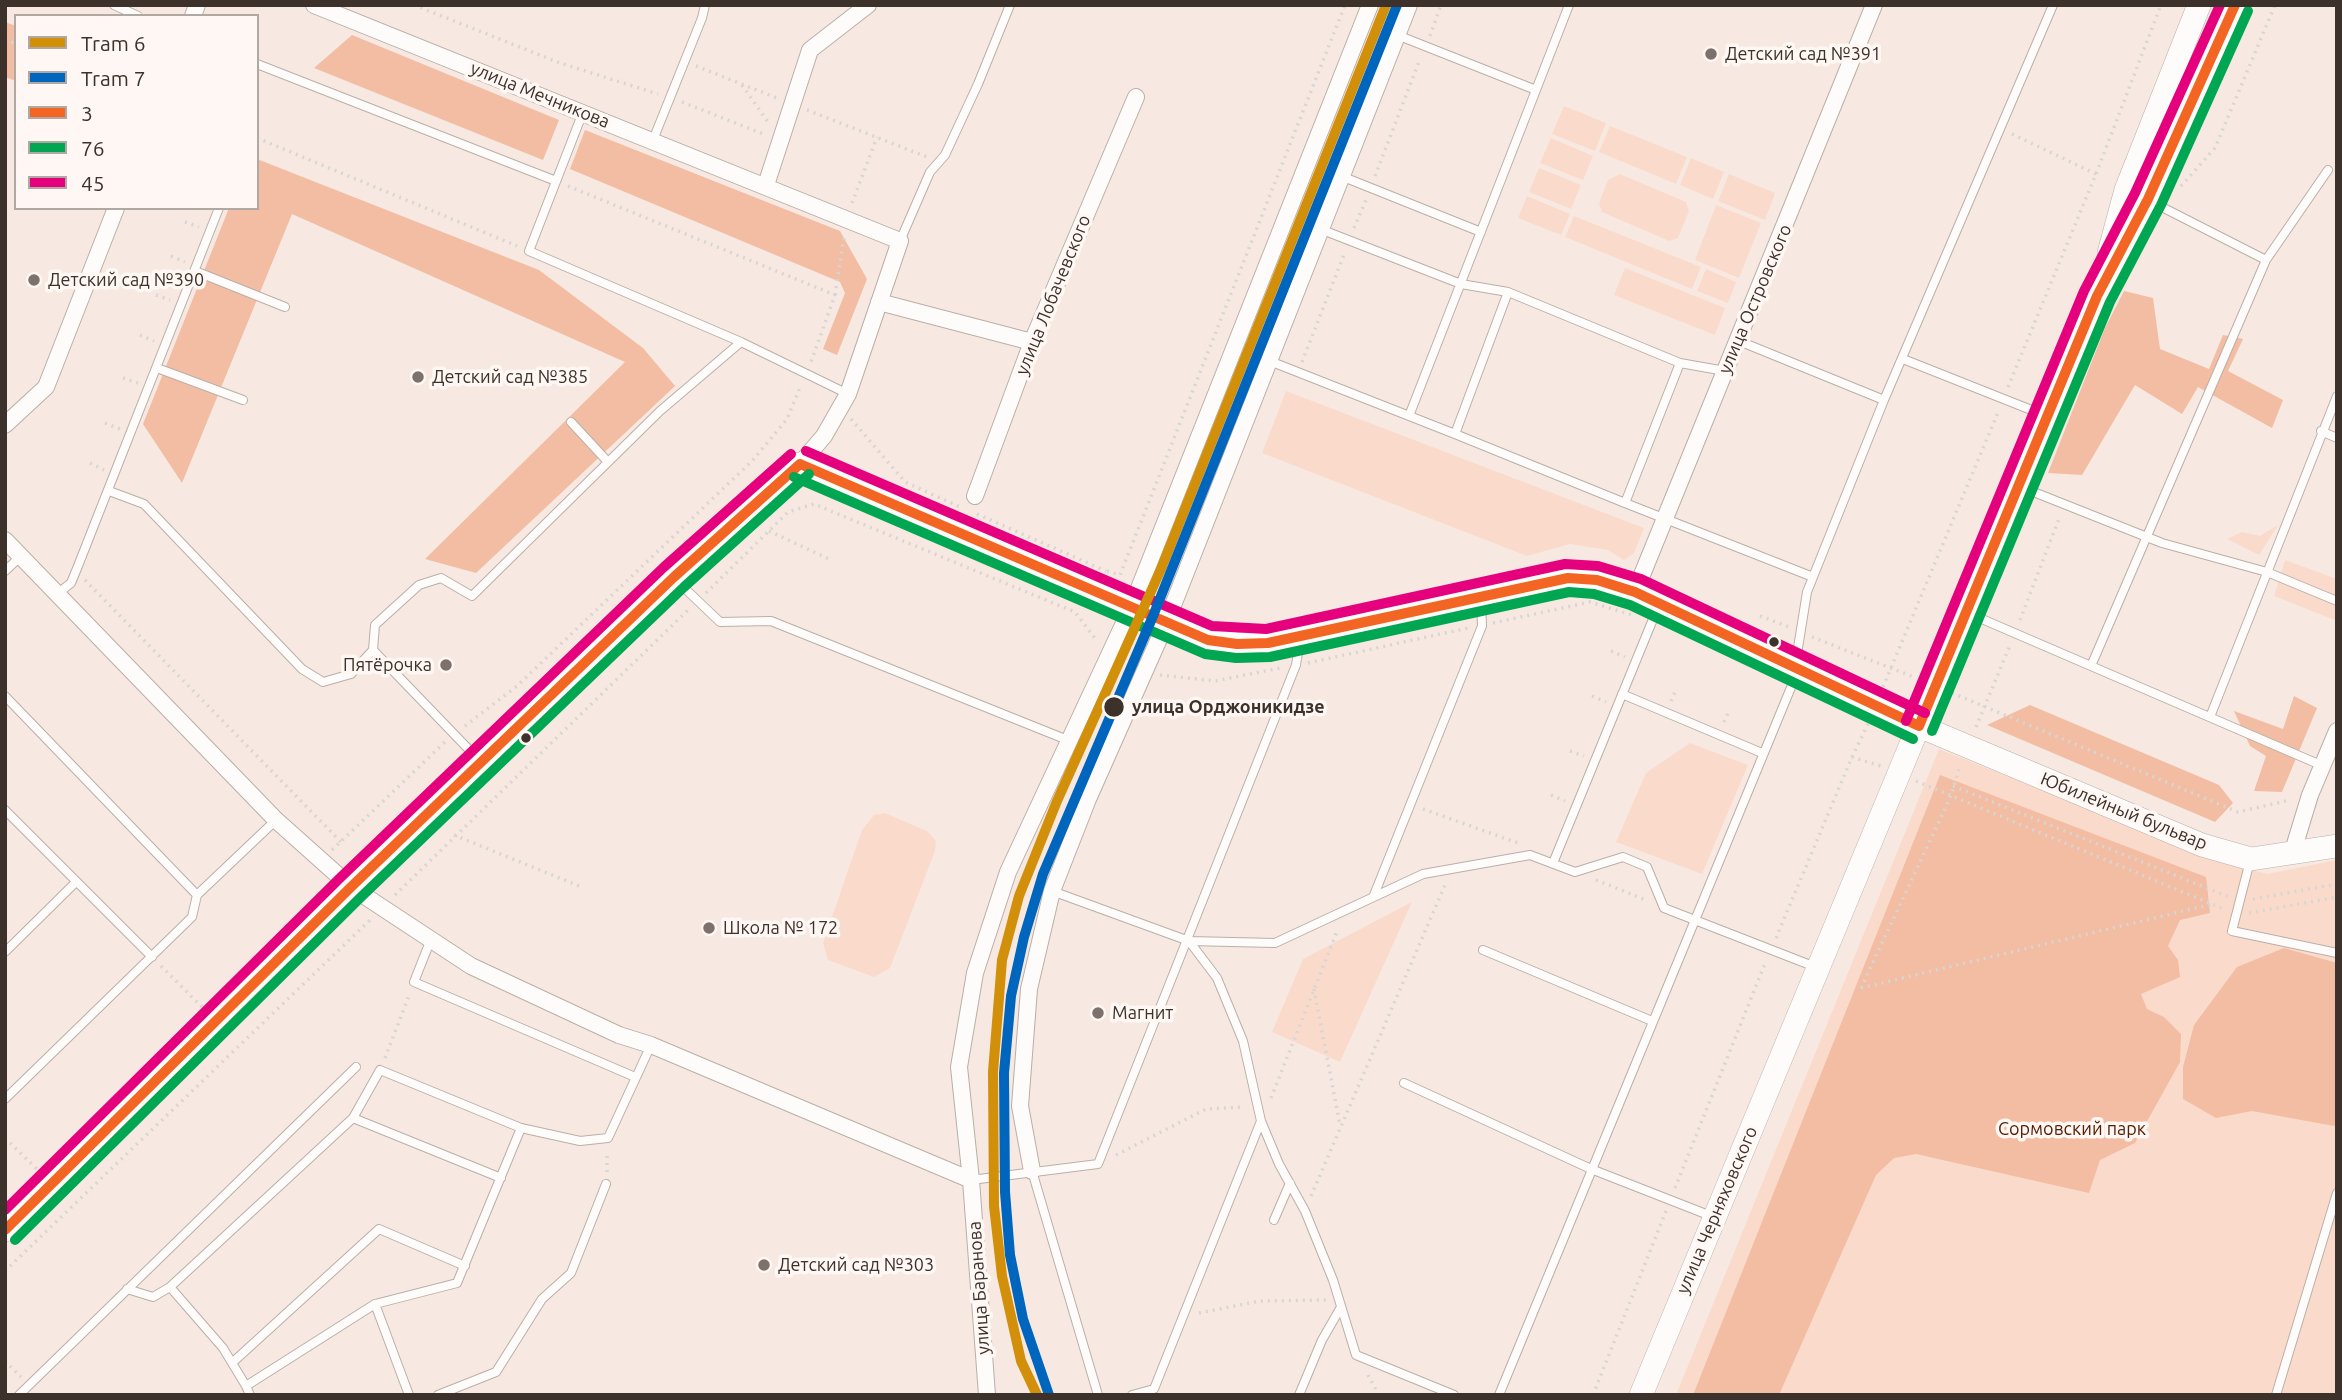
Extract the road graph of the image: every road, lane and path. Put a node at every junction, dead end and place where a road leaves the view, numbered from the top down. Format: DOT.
graph roads {
  1 [pos="114,5"];
  2 [pos="314,5"];
  3 [pos="414,5"];
  4 [pos="705,5"];
  5 [pos="868,5"];
  6 [pos="1010,5"];
  7 [pos="1345,5"];
  8 [pos="1370,5"];
  9 [pos="1409,5"];
  10 [pos="1569,5"];
  11 [pos="1874,5"];
  12 [pos="2053,5"];
  13 [pos="2161,5"];
  14 [pos="2199,5"];
  15 [pos="2235,5"];
  16 [pos="2275,5"];
  17 [pos="134,14"];
  18 [pos="1397,35"];
  19 [pos="684,62"];
  20 [pos="259,65"];
  21 [pos="742,85"];
  22 [pos="1536,90"];
  23 [pos="670,97"];
  24 [pos="1136,97"];
  25 [pos="792,104"];
  26 [pos="583,112"];
  27 [pos="2001,129"];
  28 [pos="877,137"];
  29 [pos="259,139"];
  30 [pos="653,140"];
  31 [pos="781,140"];
  32 [pos="939,162"];
  33 [pos="2328,170"];
  34 [pos="2096,174"];
  35 [pos="1341,176"];
  36 [pos="556,181"];
  37 [pos="766,185"];
  38 [pos="2181,186"];
  39 [pos="2148,199"];
  40 [pos="115,210"];
  41 [pos="218,210"];
  42 [pos="847,217"];
  43 [pos="1320,229"];
  44 [pos="1481,232"];
  45 [pos="900,241"];
  46 [pos="529,251"];
  47 [pos="2266,260"];
  48 [pos="195,271"];
  49 [pos="1461,284"];
  50 [pos="1508,292"];
  51 [pos="835,295"];
  52 [pos="2097,296"];
  53 [pos="879,302"];
  54 [pos="285,307"];
  55 [pos="1739,341"];
  56 [pos="741,342"];
  57 [pos="1032,342"];
  58 [pos="1903,359"];
  59 [pos="1267,360"];
  60 [pos="1680,363"];
  61 [pos="157,368"];
  62 [pos="1725,371"];
  63 [pos="807,373"];
  64 [pos="848,394"];
  65 [pos="2337,396"];
  66 [pos="2004,398"];
  67 [pos="243,400"];
  68 [pos="1884,400"];
  69 [pos="1409,416"];
  70 [pos="2049,417"];
  71 [pos="571,422"];
  72 [pos="5,425"];
  73 [pos="2322,431"];
  74 [pos="1455,434"];
  75 [pos="2337,438"];
  76 [pos="608,463"];
  77 [pos="800,464"];
  78 [pos="2019,487"];
  79 [pos="109,491"];
  80 [pos="975,496"];
  81 [pos="1625,503"];
  82 [pos="1664,520"];
  83 [pos="769,531"];
  84 [pos="2148,538"];
  85 [pos="5,540"];
  86 [pos="21,556"];
  87 [pos="829,559"];
  88 [pos="5,571"];
  89 [pos="76,571"];
  90 [pos="1107,571"];
  91 [pos="2267,572"];
  92 [pos="1813,577"];
  93 [pos="674,578"];
  94 [pos="1634,592"];
  95 [pos="57,594"];
  96 [pos="1481,598"];
  97 [pos="2337,601"];
  98 [pos="697,602"];
  99 [pos="1132,606"];
  100 [pos="1656,613"];
  101 [pos="1966,613"];
  102 [pos="1760,616"];
  103 [pos="1159,619"];
  104 [pos="1482,625"];
  105 [pos="1803,633"];
  106 [pos="1300,636"];
  107 [pos="373,650"];
  108 [pos="1107,655"];
  109 [pos="1296,665"];
  110 [pos="1794,665"];
  111 [pos="2091,666"];
  112 [pos="1890,668"];
  113 [pos="1143,673"];
  114 [pos="1936,686"];
  115 [pos="1622,694"];
  116 [pos="5,696"];
  117 [pos="1876,705"];
  118 [pos="2210,717"];
  119 [pos="1919,726"];
  120 [pos="2337,731"];
  121 [pos="453,734"];
  122 [pos="1070,741"];
  123 [pos="1762,754"];
  124 [pos="1852,757"];
  125 [pos="483,764"];
  126 [pos="2323,765"];
  127 [pos="1900,772"];
  128 [pos="1953,786"];
  129 [pos="2311,795"];
  130 [pos="1410,804"];
  131 [pos="7,816"];
  132 [pos="276,820"];
  133 [pos="454,835"];
  134 [pos="341,842"];
  135 [pos="1520,844"];
  136 [pos="2337,846"];
  137 [pos="2292,855"];
  138 [pos="323,859"];
  139 [pos="2251,859"];
  140 [pos="1553,863"];
  141 [pos="1452,869"];
  142 [pos="1575,872"];
  143 [pos="76,882"];
  144 [pos="2337,884"];
  145 [pos="579,886"];
  146 [pos="351,887"];
  147 [pos="1052,891"];
  148 [pos="197,895"];
  149 [pos="1374,895"];
  150 [pos="2337,897"];
  151 [pos="2240,901"];
  152 [pos="2213,904"];
  153 [pos="383,907"];
  154 [pos="1346,908"];
  155 [pos="1664,908"];
  156 [pos="2236,916"];
  157 [pos="1693,921"];
  158 [pos="431,939"];
  159 [pos="1189,941"];
  160 [pos="1483,950"];
  161 [pos="1770,950"];
  162 [pos="5,953"];
  163 [pos="2337,953"];
  164 [pos="152,957"];
  165 [pos="1818,968"];
  166 [pos="415,982"];
  167 [pos="1314,988"];
  168 [pos="1861,988"];
  169 [pos="214,1000"];
  170 [pos="204,1009"];
  171 [pos="195,1019"];
  172 [pos="1652,1021"];
  173 [pos="650,1045"];
  174 [pos="356,1067"];
  175 [pos="380,1070"];
  176 [pos="635,1077"];
  177 [pos="1404,1083"];
  178 [pos="5,1098"];
  179 [pos="1257,1107"];
  180 [pos="353,1118"];
  181 [pos="1261,1121"];
  182 [pos="521,1128"];
  183 [pos="1341,1128"];
  184 [pos="5,1138"];
  185 [pos="607,1138"];
  186 [pos="49,1162"];
  187 [pos="1098,1164"];
  188 [pos="1591,1169"];
  189 [pos="39,1171"];
  190 [pos="1032,1171"];
  191 [pos="501,1178"];
  192 [pos="31,1180"];
  193 [pos="971,1180"];
  194 [pos="1290,1183"];
  195 [pos="606,1184"];
  196 [pos="2337,1193"];
  197 [pos="1670,1200"];
  198 [pos="1305,1211"];
  199 [pos="1714,1217"];
  200 [pos="1274,1220"];
  201 [pos="5,1230"];
  202 [pos="465,1266"];
  203 [pos="5,1271"];
  204 [pos="170,1286"];
  205 [pos="127,1289"];
  206 [pos="1340,1303"];
  207 [pos="375,1304"];
  208 [pos="1183,1316"];
  209 [pos="233,1362"];
  210 [pos="248,1390"];
  211 [pos="19,1395"];
  212 [pos="409,1395"];
  213 [pos="438,1395"];
  214 [pos="987,1395"];
  215 [pos="1098,1395"];
  216 [pos="1132,1395"];
  217 [pos="1299,1395"];
  218 [pos="1454,1395"];
  219 [pos="1499,1395"];
  220 [pos="1593,1395"];
  221 [pos="1641,1395"];
  222 [pos="2276,1395"];
  1 -- 17 [label="lane"];
  2 -- 26 [label="street, улица Мечникова"];
  3 -- 23 [label="path"];
  4 -- 19 [label="lane"];
  5 -- 25 [label="street"];
  6 -- 32 [label="lane"];
  7 -- 90 [label="path"];
  8 -- 99 [label="street, улица Баранова"];
  9 -- 18 [label="street"];
  10 -- 22 [label="lane"];
  11 -- 55 [label="street, улица Островского"];
  12 -- 27 [label="lane"];
  13 -- 34 [label="path"];
  14 -- 52 [label="street"];
  15 -- 39 [label="street"];
  16 -- 38 [label="path"];
  18 -- 22 [label="lane"];
  18 -- 35 [label="street"];
  19 -- 21 [label="path"];
  19 -- 23 [label="lane"];
  20 -- 36 [label="lane"];
  21 -- 25 [label="path"];
  21 -- 31 [label="path"];
  22 -- 44 [label="lane"];
  23 -- 30 [label="lane"];
  23 -- 31 [label="path"];
  24 -- 57 [label="street, улица Лобачевского"];
  25 -- 28 [label="path"];
  25 -- 31 [label="street"];
  26 -- 30 [label="street, улица Мечникова"];
  26 -- 36 [label="lane"];
  27 -- 34 [label="path"];
  27 -- 58 [label="lane"];
  28 -- 32 [label="path"];
  28 -- 42 [label="path"];
  29 -- 46 [label="path"];
  30 -- 37 [label="street, улица Мечникова"];
  31 -- 37 [label="street"];
  32 -- 45 [label="lane"];
  33 -- 47 [label="lane"];
  34 -- 66 [label="path"];
  35 -- 43 [label="street"];
  35 -- 44 [label="lane"];
  36 -- 46 [label="lane"];
  36 -- 51 [label="path"];
  37 -- 42 [label="street, улица Мечникова"];
  39 -- 47 [label="lane"];
  39 -- 52 [label="street"];
  40 -- 72 [label="street"];
  41 -- 48 [label="lane"];
  42 -- 45 [label="street, улица Мечникова"];
  42 -- 51 [label="path"];
  43 -- 49 [label="lane"];
  43 -- 59 [label="street"];
  44 -- 49 [label="lane"];
  45 -- 53 [label="street"];
  46 -- 56 [label="lane"];
  47 -- 84 [label="lane"];
  48 -- 54 [label="lane"];
  48 -- 61 [label="lane"];
  49 -- 50 [label="lane"];
  49 -- 69 [label="lane"];
  50 -- 60 [label="lane"];
  50 -- 74 [label="lane"];
  51 -- 63 [label="path"];
  52 -- 70 [label="street, улица Черняховского"];
  53 -- 57 [label="street"];
  53 -- 64 [label="street"];
  55 -- 62 [label="street, улица Островского"];
  55 -- 68 [label="lane"];
  56 -- 63 [label="lane"];
  56 -- 76 [label="lane"];
  57 -- 80 [label="street, улица Лобачевского"];
  58 -- 66 [label="lane"];
  58 -- 68 [label="lane"];
  59 -- 69 [label="lane"];
  59 -- 103 [label="street"];
  60 -- 62 [label="lane"];
  60 -- 81 [label="lane"];
  61 -- 67 [label="lane"];
  61 -- 79 [label="lane"];
  62 -- 82 [label="street, улица Островского"];
  63 -- 64 [label="lane"];
  63 -- 121 [label="path"];
  64 -- 77 [label="street"];
  65 -- 73 [label="lane"];
  66 -- 70 [label="lane"];
  66 -- 112 [label="path"];
  68 -- 92 [label="lane"];
  69 -- 74 [label="lane"];
  70 -- 78 [label="street, улица Черняховского"];
  71 -- 76 [label="lane"];
  73 -- 75 [label="lane"];
  73 -- 91 [label="lane"];
  74 -- 81 [label="lane"];
  76 -- 107 [label="lane"];
  77 -- 93 [label="street"];
  77 -- 99 [label="street"];
  78 -- 84 [label="lane"];
  78 -- 101 [label="street, улица Черняховского"];
  79 -- 89 [label="lane"];
  79 -- 107 [label="lane"];
  81 -- 82 [label="lane"];
  82 -- 92 [label="lane"];
  82 -- 94 [label="street, улица Островского"];
  83 -- 87 [label="path"];
  83 -- 98 [label="path"];
  83 -- 108 [label="path"];
  84 -- 91 [label="lane"];
  84 -- 111 [label="lane"];
  85 -- 86 [label="street"];
  86 -- 88 [label="lane"];
  86 -- 95 [label="street"];
  89 -- 95 [label="lane"];
  89 -- 134 [label="path"];
  91 -- 97 [label="lane"];
  91 -- 118 [label="lane"];
  92 -- 105 [label="lane"];
  93 -- 98 [label="lane"];
  93 -- 125 [label="street"];
  94 -- 96 [label="street"];
  94 -- 100 [label="street"];
  95 -- 132 [label="street"];
  96 -- 104 [label="lane"];
  96 -- 106 [label="street"];
  98 -- 122 [label="lane"];
  98 -- 133 [label="path"];
  99 -- 103 [label="street"];
  99 -- 108 [label="street, улица Баранова"];
  100 -- 104 [label="path"];
  100 -- 110 [label="street"];
  100 -- 115 [label="lane"];
  101 -- 111 [label="lane"];
  101 -- 114 [label="street, улица Черняховского"];
  102 -- 105 [label="path"];
  103 -- 106 [label="street"];
  103 -- 113 [label="street"];
  104 -- 109 [label="path"];
  104 -- 130 [label="lane"];
  105 -- 110 [label="lane"];
  105 -- 112 [label="path"];
  106 -- 109 [label="lane"];
  107 -- 121 [label="lane"];
  108 -- 122 [label="street, улица Баранова"];
  109 -- 113 [label="path"];
  109 -- 159 [label="lane"];
  110 -- 117 [label="street"];
  110 -- 123 [label="lane"];
  111 -- 118 [label="lane"];
  112 -- 114 [label="path"];
  112 -- 117 [label="path"];
  113 -- 147 [label="street"];
  114 -- 119 [label="street, улица Черняховского"];
  114 -- 129 [label="path"];
  115 -- 123 [label="lane"];
  115 -- 140 [label="lane"];
  116 -- 148 [label="lane"];
  117 -- 119 [label="street"];
  117 -- 124 [label="path"];
  118 -- 126 [label="lane"];
  119 -- 127 [label="street, улица Черняховского"];
  119 -- 139 [label="street, Юбилейный бульвар"];
  120 -- 126 [label="street"];
  121 -- 125 [label="lane"];
  121 -- 134 [label="path"];
  122 -- 193 [label="street, улица Баранова"];
  123 -- 157 [label="lane"];
  124 -- 127 [label="path"];
  124 -- 161 [label="path"];
  125 -- 146 [label="street"];
  126 -- 129 [label="street"];
  127 -- 152 [label="path"];
  127 -- 165 [label="street, улица Черняховского"];
  128 -- 151 [label="path"];
  129 -- 137 [label="street"];
  130 -- 135 [label="path"];
  130 -- 149 [label="lane"];
  131 -- 143 [label="lane"];
  132 -- 138 [label="street"];
  132 -- 148 [label="lane"];
  133 -- 145 [label="path"];
  133 -- 153 [label="path"];
  134 -- 138 [label="path"];
  136 -- 137 [label="street, Юбилейный бульвар"];
  137 -- 139 [label="street, Юбилейный бульвар"];
  138 -- 146 [label="street"];
  139 -- 151 [label="lane"];
  140 -- 141 [label="lane"];
  140 -- 142 [label="lane"];
  141 -- 149 [label="lane"];
  141 -- 183 [label="path"];
  142 -- 155 [label="path"];
  142 -- 155 [label="lane"];
  143 -- 162 [label="lane"];
  143 -- 164 [label="lane"];
  144 -- 151 [label="path"];
  146 -- 153 [label="street"];
  146 -- 201 [label="street"];
  147 -- 159 [label="lane"];
  147 -- 190 [label="street"];
  148 -- 164 [label="lane"];
  149 -- 154 [label="lane"];
  150 -- 156 [label="path"];
  151 -- 156 [label="lane"];
  152 -- 156 [label="path"];
  152 -- 168 [label="path"];
  153 -- 158 [label="street"];
  153 -- 203 [label="path"];
  154 -- 159 [label="lane"];
  154 -- 167 [label="path"];
  155 -- 157 [label="lane"];
  156 -- 163 [label="lane"];
  157 -- 161 [label="lane"];
  157 -- 172 [label="lane"];
  158 -- 166 [label="lane"];
  158 -- 173 [label="street"];
  159 -- 179 [label="lane"];
  159 -- 187 [label="lane"];
  160 -- 172 [label="lane"];
  161 -- 165 [label="lane"];
  161 -- 197 [label="path"];
  164 -- 170 [label="path"];
  164 -- 178 [label="lane"];
  165 -- 199 [label="street, улица Черняховского"];
  166 -- 175 [label="path"];
  166 -- 176 [label="lane"];
  167 -- 181 [label="path"];
  167 -- 183 [label="path"];
  169 -- 170 [label="path"];
  170 -- 171 [label="path"];
  172 -- 188 [label="lane"];
  173 -- 176 [label="lane"];
  173 -- 193 [label="street"];
  174 -- 205 [label="lane"];
  175 -- 180 [label="lane"];
  175 -- 182 [label="lane"];
  176 -- 185 [label="lane"];
  177 -- 188 [label="lane"];
  179 -- 181 [label="lane"];
  179 -- 187 [label="path"];
  180 -- 191 [label="lane"];
  180 -- 204 [label="lane"];
  181 -- 194 [label="lane"];
  181 -- 208 [label="lane"];
  182 -- 185 [label="lane"];
  182 -- 191 [label="lane"];
  183 -- 198 [label="path"];
  184 -- 189 [label="path"];
  185 -- 195 [label="path"];
  186 -- 189 [label="path"];
  187 -- 190 [label="lane"];
  188 -- 197 [label="lane"];
  188 -- 219 [label="lane"];
  189 -- 192 [label="path"];
  190 -- 193 [label="lane"];
  190 -- 215 [label="lane"];
  191 -- 202 [label="lane"];
  193 -- 214 [label="street, улица Баранова"];
  194 -- 198 [label="lane"];
  194 -- 200 [label="lane"];
  195 -- 213 [label="lane"];
  196 -- 222 [label="lane"];
  197 -- 199 [label="lane"];
  197 -- 220 [label="path"];
  198 -- 206 [label="lane"];
  199 -- 221 [label="street, улица Черняховского"];
  202 -- 207 [label="lane"];
  202 -- 209 [label="lane"];
  204 -- 205 [label="lane"];
  204 -- 209 [label="lane"];
  205 -- 211 [label="lane"];
  206 -- 208 [label="path"];
  206 -- 217 [label="lane"];
  206 -- 218 [label="lane"];
  207 -- 210 [label="lane"];
  207 -- 212 [label="lane"];
  208 -- 216 [label="lane"];
  209 -- 210 [label="lane"];
}
